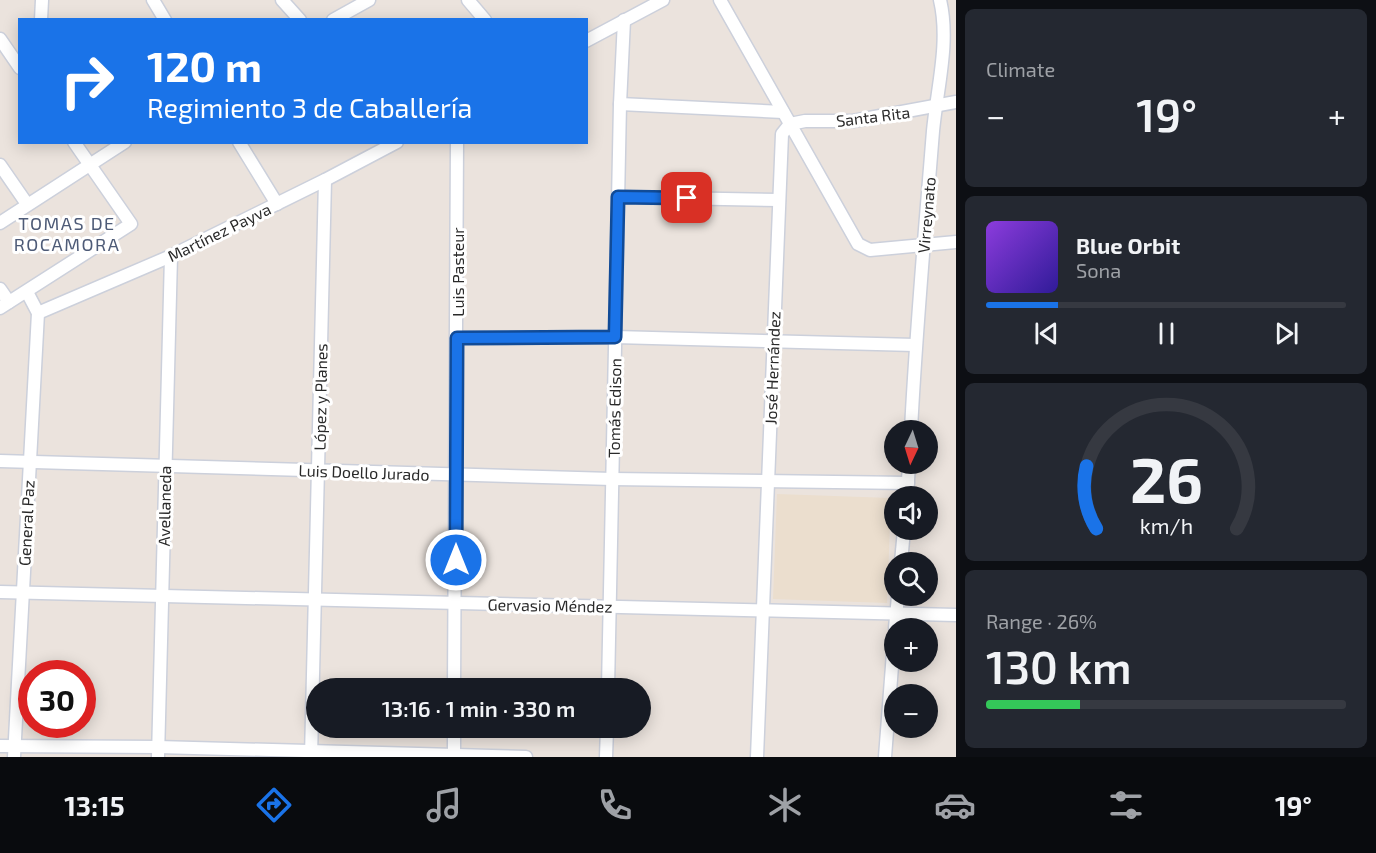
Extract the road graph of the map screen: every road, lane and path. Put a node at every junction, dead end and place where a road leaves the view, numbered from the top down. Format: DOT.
graph roads {
  1 [pos="42,0"];
  2 [pos="153,0"];
  3 [pos="282,0"];
  4 [pos="369,0"];
  5 [pos="468,0"];
  6 [pos="720,0"];
  7 [pos="940,0"];
  8 [pos="656,2"];
  9 [pos="41,18"];
  10 [pos="164,18"];
  11 [pos="298,18"];
  12 [pos="337,18"];
  13 [pos="483,18"];
  14 [pos="624,20"];
  15 [pos="0,39"];
  16 [pos="588,40"];
  17 [pos="18,65"];
  18 [pos="956,102"];
  19 [pos="621,104"];
  20 [pos="935,107"];
  21 [pos="783,112"];
  22 [pos="790,124"];
  23 [pos="75,144"];
  24 [pos="122,144"];
  25 [pos="240,144"];
  26 [pos="393,144"];
  27 [pos="457,144"];
  28 [pos="90,164"];
  29 [pos="0,165"];
  30 [pos="325,180"];
  31 [pos="618,197"];
  32 [pos="779,200"];
  33 [pos="27,204"];
  34 [pos="278,204"];
  35 [pos="0,223"];
  36 [pos="956,242"];
  37 [pos="924,246"];
  38 [pos="171,256"];
  39 [pos="0,289"];
  40 [pos="27,292"];
  41 [pos="4,305"];
  42 [pos="38,313"];
  43 [pos="615,337"];
  44 [pos="457,338"];
  45 [pos="773,341"];
  46 [pos="915,345"];
  47 [pos="911,420"];
  48 [pos="0,461"];
  49 [pos="29,462"];
  50 [pos="165,466"];
  51 [pos="318,470"];
  52 [pos="908,474"];
  53 [pos="456,475"];
  54 [pos="612,479"];
  55 [pos="768,482"];
  56 [pos="908,483"];
  57 [pos="908,486"];
  58 [pos="0,592"];
  59 [pos="22,593"];
  60 [pos="162,596"];
  61 [pos="315,600"];
  62 [pos="455,603"];
  63 [pos="897,606"];
  64 [pos="609,607"];
  65 [pos="763,611"];
  66 [pos="896,614"];
  67 [pos="956,615"];
  68 [pos="896,618"];
  69 [pos="892,672"];
  70 [pos="454,678"];
  71 [pos="608,678"];
  72 [pos="454,738"];
  73 [pos="607,738"];
  74 [pos="0,746"];
  75 [pos="15,752"];
  76 [pos="158,752"];
  77 [pos="311,754"];
  78 [pos="454,756"];
  79 [pos="526,757"];
  80 [pos="606,757"];
  81 [pos="757,757"];
  82 [pos="885,757"];
  1 -- 9 [label="street"];
  2 -- 10 [label="street"];
  3 -- 11 [label="street"];
  4 -- 12 [label="street"];
  5 -- 13 [label="street"];
  6 -- 21 [label="street"];
  7 -- 20 [label="street, Virreynato"];
  8 -- 14 [label="street"];
  14 -- 16 [label="street"];
  14 -- 19 [label="street, Tomás Edison"];
  15 -- 17 [label="street"];
  18 -- 20 [label="street, Santa Rita"];
  19 -- 21 [label="street"];
  19 -- 31 [label="street, Tomás Edison"];
  20 -- 22 [label="street, Santa Rita"];
  20 -- 37 [label="street, Virreynato"];
  21 -- 22 [label="street"];
  22 -- 32 [label="street, José Hernández"];
  22 -- 37 [label="street"];
  23 -- 28 [label="street"];
  24 -- 28 [label="street"];
  25 -- 34 [label="street"];
  26 -- 30 [label="street, Martínez Payva"];
  27 -- 44 [label="street, Luis Pasteur"];
  28 -- 33 [label="street"];
  28 -- 40 [label="street"];
  29 -- 33 [label="street"];
  30 -- 34 [label="street, Martínez Payva"];
  30 -- 51 [label="street, López y Planes"];
  31 -- 32 [label="street"];
  31 -- 43 [label="street, Tomás Edison"];
  32 -- 45 [label="street, José Hernández"];
  33 -- 35 [label="street"];
  34 -- 38 [label="street, Martínez Payva"];
  36 -- 37 [label="street"];
  37 -- 46 [label="street, Virreynato"];
  38 -- 42 [label="street, Martínez Payva"];
  38 -- 50 [label="street, Avellaneda"];
  39 -- 41 [label="street"];
  40 -- 41 [label="street"];
  40 -- 42 [label="street"];
  42 -- 49 [label="street, General Paz"];
  43 -- 44 [label="street"];
  43 -- 45 [label="street"];
  43 -- 54 [label="street, Tomás Edison"];
  44 -- 53 [label="street, Luis Pasteur"];
  45 -- 46 [label="street"];
  45 -- 55 [label="street, José Hernández"];
  46 -- 47 [label="street, Virreynato"];
  48 -- 49 [label="street, Luis Doello Jurado"];
  49 -- 50 [label="street, Luis Doello Jurado"];
  49 -- 59 [label="street, General Paz"];
  50 -- 51 [label="street, Luis Doello Jurado"];
  50 -- 60 [label="street, Avellaneda"];
  51 -- 53 [label="street, Luis Doello Jurado"];
  51 -- 61 [label="street, López y Planes"];
  52 -- 56 [label="street"];
  53 -- 54 [label="street, Luis Doello Jurado"];
  53 -- 62 [label="street, Luis Pasteur"];
  54 -- 55 [label="street, Luis Doello Jurado"];
  54 -- 64 [label="street, Tomás Edison"];
  55 -- 56 [label="street, Luis Doello Jurado"];
  55 -- 65 [label="street, José Hernández"];
  56 -- 57 [label="street"];
  58 -- 59 [label="street, Gervasio Méndez"];
  59 -- 60 [label="street, Gervasio Méndez"];
  59 -- 75 [label="street, General Paz"];
  60 -- 61 [label="street, Gervasio Méndez"];
  60 -- 76 [label="street, Avellaneda"];
  61 -- 62 [label="street, Gervasio Méndez"];
  61 -- 77 [label="street, López y Planes"];
  62 -- 64 [label="street, Gervasio Méndez"];
  62 -- 70 [label="street, Luis Pasteur"];
  63 -- 66 [label="street"];
  64 -- 65 [label="street, Gervasio Méndez"];
  64 -- 71 [label="street, Tomás Edison"];
  65 -- 66 [label="street, Gervasio Méndez"];
  65 -- 81 [label="street, José Hernández"];
  66 -- 67 [label="street, Gervasio Méndez"];
  66 -- 68 [label="street"];
  69 -- 82 [label="street"];
  72 -- 78 [label="street"];
  73 -- 80 [label="street"];
  74 -- 75 [label="street"];
  75 -- 76 [label="street"];
  76 -- 77 [label="street"];
  77 -- 78 [label="street"];
  78 -- 79 [label="street"];
}
